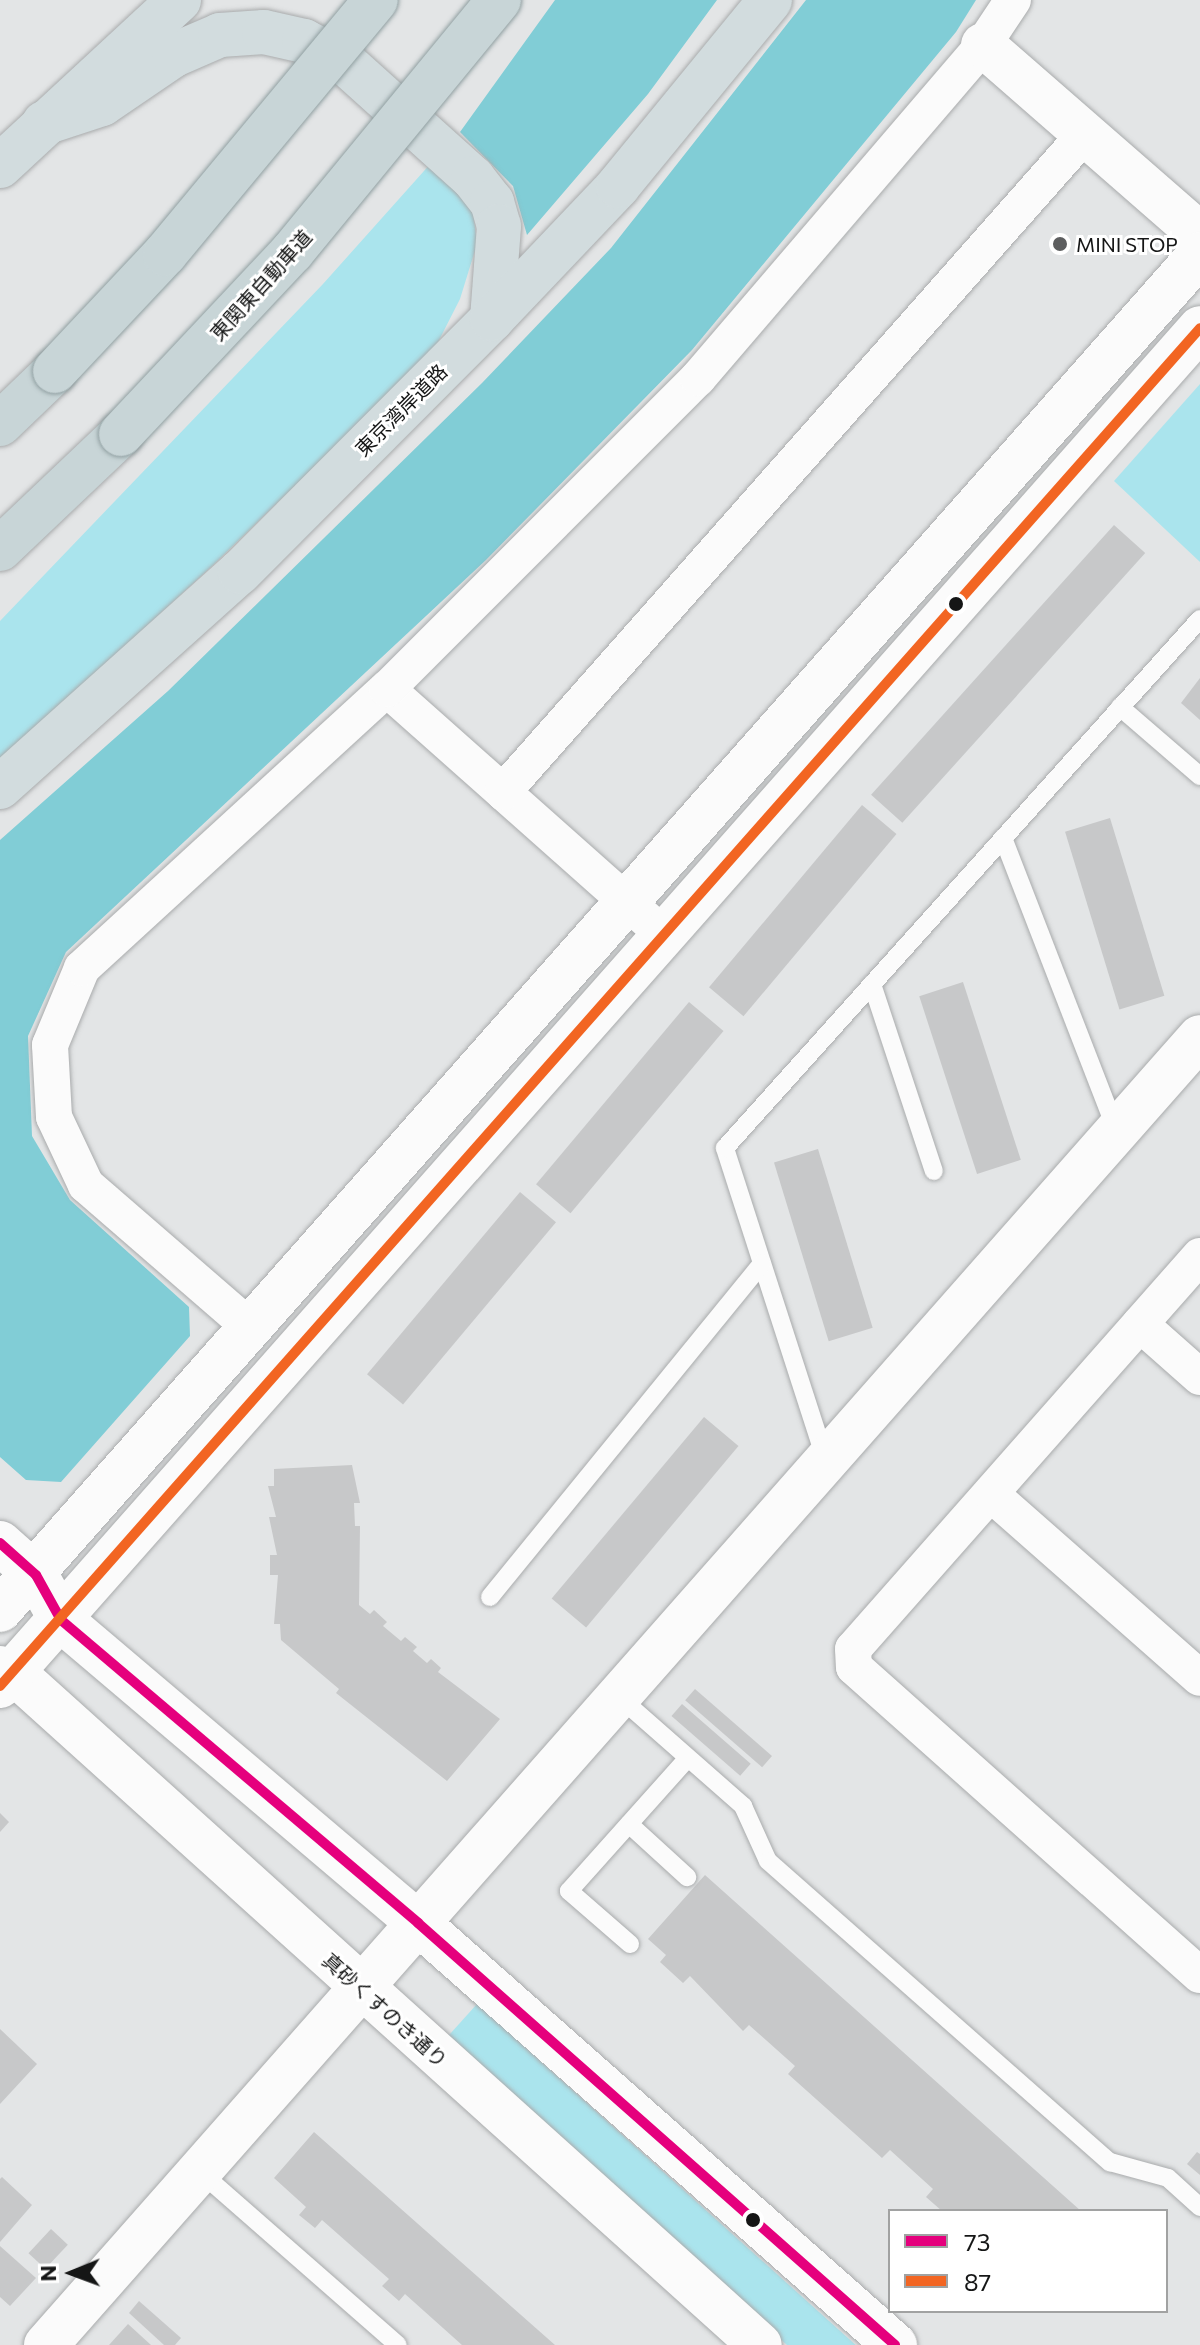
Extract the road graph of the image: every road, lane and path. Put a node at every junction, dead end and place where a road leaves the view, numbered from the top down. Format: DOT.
graph roads {
  1 [pos="179,0"];
  2 [pos="376,0"];
  3 [pos="499,0"];
  4 [pos="770,0"];
  5 [pos="1013,0"];
  6 [pos="983,45"];
  7 [pos="44,123"];
  8 [pos="1086,133"];
  9 [pos="0,166"];
  10 [pos="1200,234"];
  11 [pos="1200,254"];
  12 [pos="492,319"];
  13 [pos="1200,328"];
  14 [pos="0,424"];
  15 [pos="0,549"];
  16 [pos="1200,619"];
  17 [pos="387,689"];
  18 [pos="1120,707"];
  19 [pos="1200,776"];
  20 [pos="0,787"];
  21 [pos="503,792"];
  22 [pos="1003,838"];
  23 [pos="627,902"];
  24 [pos="664,935"];
  25 [pos="872,984"];
  26 [pos="1193,1058"];
  27 [pos="1117,1131"];
  28 [pos="934,1171"];
  29 [pos="1200,1256"];
  30 [pos="762,1264"];
  31 [pos="1140,1324"];
  32 [pos="250,1327"];
  33 [pos="1200,1377"];
  34 [pos="826,1461"];
  35 [pos="991,1494"];
  36 [pos="0,1543"];
  37 [pos="36,1575"];
  38 [pos="490,1597"];
  39 [pos="1,1609"];
  40 [pos="61,1620"];
  41 [pos="4,1675"];
  42 [pos="1200,1678"];
  43 [pos="618,1696"];
  44 [pos="688,1758"];
  45 [pos="629,1824"];
  46 [pos="687,1877"];
  47 [pos="418,1923"];
  48 [pos="630,1944"];
  49 [pos="1200,1975"];
  50 [pos="359,1988"];
  51 [pos="199,2171"];
  52 [pos="1200,2207"];
  53 [pos="46,2345"];
  54 [pos="398,2345"];
  55 [pos="760,2345"];
  56 [pos="895,2345"];
  1 -- 7 [label="highway"];
  2 -- 14 [label="highway, bridge"];
  3 -- 15 [label="highway, 東関東自動車道, bridge"];
  4 -- 12 [label="highway, 東京湾岸道路"];
  5 -- 6 [label="street"];
  6 -- 8 [label="street"];
  6 -- 17 [label="street"];
  7 -- 9 [label="highway"];
  7 -- 12 [label="highway"];
  8 -- 10 [label="street"];
  8 -- 21 [label="street"];
  11 -- 23 [label="street"];
  12 -- 20 [label="highway, 東京湾岸道路"];
  13 -- 24 [label="street"];
  16 -- 18 [label="lane"];
  17 -- 21 [label="street"];
  17 -- 32 [label="street"];
  18 -- 19 [label="lane"];
  18 -- 22 [label="lane"];
  21 -- 23 [label="street"];
  22 -- 25 [label="lane"];
  22 -- 27 [label="lane"];
  23 -- 24 [label="street"];
  23 -- 32 [label="street"];
  24 -- 40 [label="street"];
  25 -- 28 [label="lane"];
  25 -- 30 [label="lane"];
  26 -- 27 [label="street"];
  27 -- 34 [label="street"];
  29 -- 31 [label="street"];
  30 -- 34 [label="lane"];
  30 -- 38 [label="lane"];
  31 -- 33 [label="street"];
  31 -- 35 [label="street"];
  32 -- 37 [label="street"];
  34 -- 43 [label="street"];
  35 -- 42 [label="street"];
  35 -- 49 [label="street"];
  36 -- 37 [label="street"];
  37 -- 39 [label="street"];
  37 -- 40 [label="street"];
  39 -- 40 [label="street"];
  39 -- 41 [label="street"];
  40 -- 41 [label="street"];
  40 -- 47 [label="street"];
  41 -- 50 [label="street, 真砂くすのき通り"];
  43 -- 44 [label="lane"];
  43 -- 47 [label="street"];
  44 -- 45 [label="lane"];
  44 -- 52 [label="lane"];
  45 -- 46 [label="lane"];
  45 -- 48 [label="lane"];
  47 -- 50 [label="street"];
  47 -- 56 [label="street"];
  50 -- 51 [label="street"];
  50 -- 55 [label="street, 真砂くすのき通り"];
  51 -- 53 [label="street"];
  51 -- 54 [label="lane"];
}
